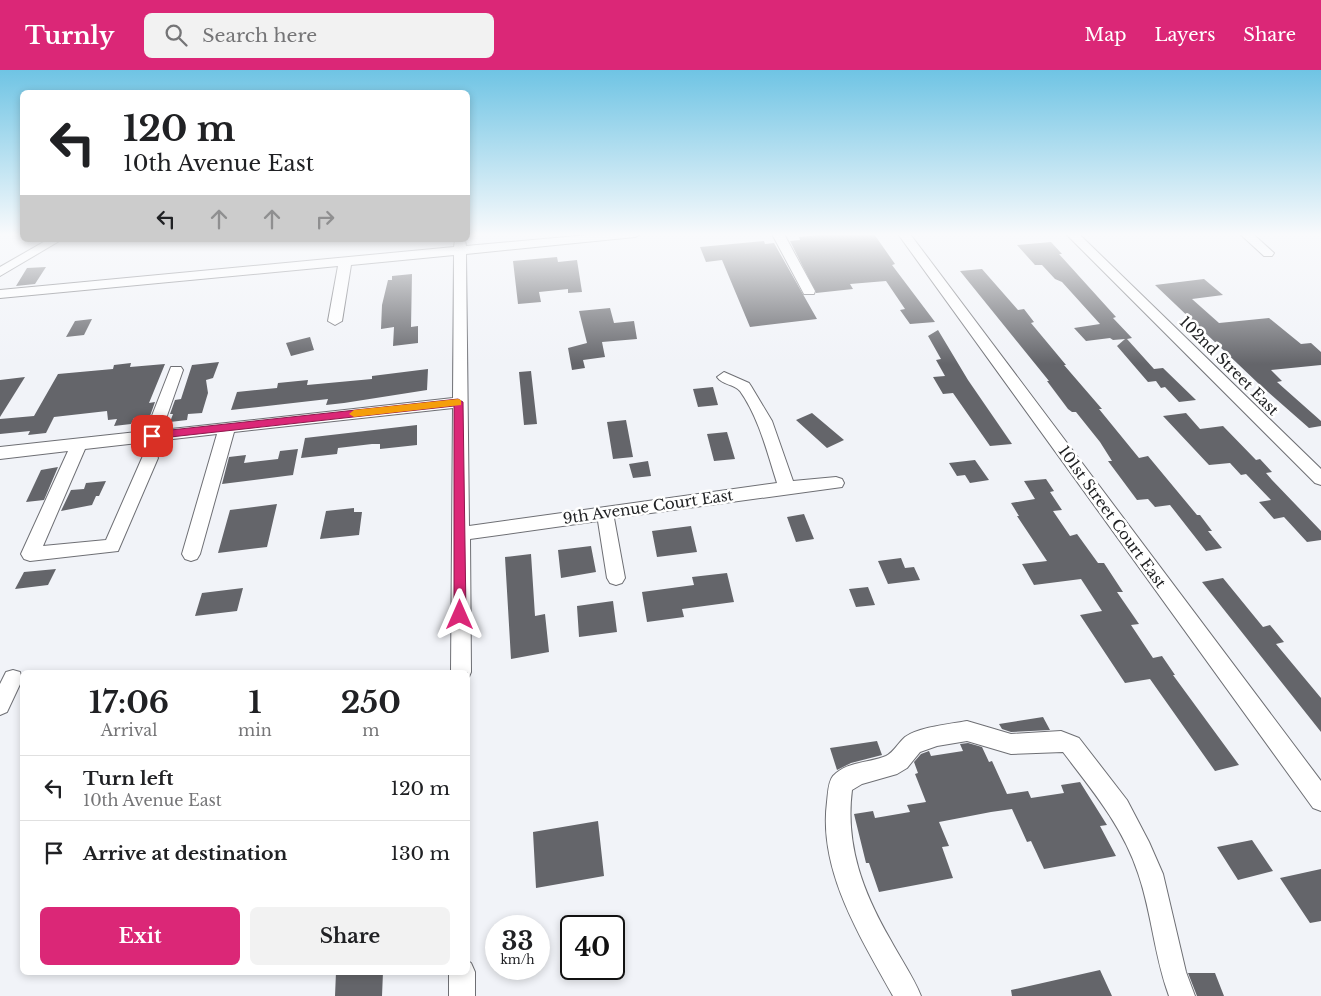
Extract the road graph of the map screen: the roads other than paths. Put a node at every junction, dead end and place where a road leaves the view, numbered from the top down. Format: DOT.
graph roads {
  1 [pos="181,277"];
  2 [pos="342,277"];
  3 [pos="460,277"];
  4 [pos="802,277"];
  5 [pos="936,277"];
  6 [pos="1116,277"];
  7 [pos="809,291"];
  8 [pos="0,294"];
  9 [pos="335,322"];
  10 [pos="176,370"];
  11 [pos="724,377"];
  12 [pos="458,402"];
  13 [pos="227,428"];
  14 [pos="152,436"];
  15 [pos="79,444"];
  16 [pos="0,453"];
  17 [pos="150,458"];
  18 [pos="1321,479"];
  19 [pos="836,483"];
  20 [pos="787,488"];
  21 [pos="605,513"];
  22 [pos="460,534"];
  23 [pos="190,554"];
  24 [pos="616,578"];
  25 [pos="461,670"];
  26 [pos="13,679"];
  27 [pos="0,705"];
  28 [pos="1321,800"];
  29 [pos="462,975"];
  30 [pos="462,996"];
  31 [pos="908,996"];
  32 [pos="1182,996"];
  1 -- 8 [label="street"];
  2 -- 9 [label="street"];
  3 -- 12 [label="street"];
  4 -- 7 [label="street"];
  5 -- 28 [label="street, 101st Street Court East"];
  6 -- 18 [label="street, 102nd Street East"];
  10 -- 14 [label="street"];
  11 -- 20 [label="street"];
  12 -- 13 [label="street"];
  12 -- 22 [label="street"];
  13 -- 14 [label="street"];
  13 -- 23 [label="street"];
  14 -- 15 [label="street"];
  15 -- 16 [label="street"];
  15 -- 17 [label="street"];
  19 -- 20 [label="street, 9th Avenue Court East"];
  20 -- 21 [label="street, 9th Avenue Court East"];
  21 -- 22 [label="street, 9th Avenue Court East"];
  21 -- 24 [label="street"];
  22 -- 25 [label="street"];
  26 -- 27 [label="street"];
  29 -- 30 [label="street"];
  31 -- 32 [label="street"];
}
